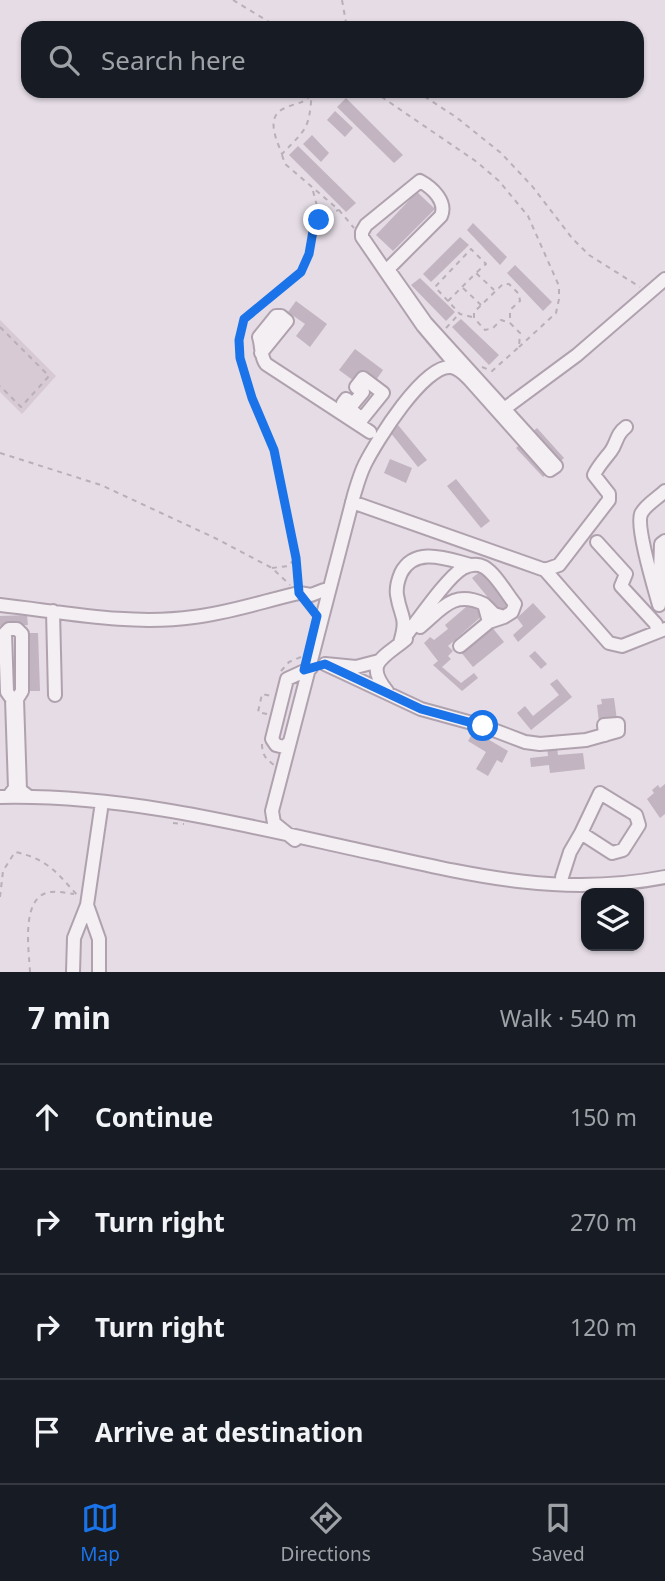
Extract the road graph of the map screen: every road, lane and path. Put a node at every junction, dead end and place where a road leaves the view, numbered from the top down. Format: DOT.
graph roads {
  1 [pos="233,0"];
  2 [pos="342,0"];
  3 [pos="268,21"];
  4 [pos="345,21"];
  5 [pos="308,98"];
  6 [pos="312,98"];
  7 [pos="383,98"];
  8 [pos="427,98"];
  9 [pos="282,154"];
  10 [pos="312,190"];
  11 [pos="339,211"];
  12 [pos="313,231"];
  13 [pos="362,237"];
  14 [pos="476,273"];
  15 [pos="665,279"];
  16 [pos="462,287"];
  17 [pos="495,291"];
  18 [pos="650,293"];
  19 [pos="448,301"];
  20 [pos="481,306"];
  21 [pos="460,313"];
  22 [pos="474,318"];
  23 [pos="510,323"];
  24 [pos="0,327"];
  25 [pos="438,341"];
  26 [pos="519,347"];
  27 [pos="261,353"];
  28 [pos="461,371"];
  29 [pos="492,371"];
  30 [pos="0,386"];
  31 [pos="372,407"];
  32 [pos="501,410"];
  33 [pos="386,417"];
  34 [pos="626,426"];
  35 [pos="373,435"];
  36 [pos="0,453"];
  37 [pos="665,491"];
  38 [pos="659,501"];
  39 [pos="352,502"];
  40 [pos="665,541"];
  41 [pos="597,542"];
  42 [pos="296,558"];
  43 [pos="471,565"];
  44 [pos="272,568"];
  45 [pos="545,570"];
  46 [pos="324,590"];
  47 [pos="299,593"];
  48 [pos="662,603"];
  49 [pos="484,604"];
  50 [pos="0,605"];
  51 [pos="53,611"];
  52 [pos="505,617"];
  53 [pos="489,622"];
  54 [pos="659,628"];
  55 [pos="315,643"];
  56 [pos="400,643"];
  57 [pos="460,646"];
  58 [pos="304,656"];
  59 [pos="379,661"];
  60 [pos="325,664"];
  61 [pos="306,670"];
  62 [pos="279,678"];
  63 [pos="389,694"];
  64 [pos="55,695"];
  65 [pos="274,697"];
  66 [pos="270,715"];
  67 [pos="605,734"];
  68 [pos="262,744"];
  69 [pos="286,745"];
  70 [pos="275,765"];
  71 [pos="28,796"];
  72 [pos="3,798"];
  73 [pos="101,806"];
  74 [pos="242,827"];
  75 [pos="581,833"];
  76 [pos="292,838"];
  77 [pos="665,879"];
  78 [pos="561,882"];
  79 [pos="0,897"];
  80 [pos="84,898"];
  81 [pos="30,972"];
  82 [pos="74,972"];
  83 [pos="99,972"];
  1 -- 3 [label="path"];
  2 -- 4 [label="path"];
  5 -- 9 [label="path"];
  6 -- 9 [label="path"];
  7 -- 26 [label="path"];
  8 -- 18 [label="path"];
  9 -- 10 [label="path"];
  10 -- 11 [label="path"];
  10 -- 12 [label="path"];
  11 -- 12 [label="path"];
  11 -- 13 [label="path"];
  12 -- 42 [label="path"];
  13 -- 25 [label="lane"];
  13 -- 25 [label="lane"];
  14 -- 16 [label="path"];
  14 -- 17 [label="path"];
  14 -- 19 [label="path"];
  15 -- 18 [label="lane"];
  16 -- 19 [label="path"];
  16 -- 20 [label="path"];
  17 -- 20 [label="path"];
  17 -- 23 [label="path"];
  18 -- 32 [label="lane"];
  19 -- 21 [label="path"];
  20 -- 22 [label="path"];
  21 -- 22 [label="path"];
  21 -- 25 [label="path"];
  22 -- 23 [label="path"];
  23 -- 26 [label="path"];
  24 -- 30 [label="path"];
  25 -- 28 [label="lane"];
  25 -- 32 [label="lane"];
  25 -- 33 [label="lane"];
  26 -- 29 [label="path"];
  27 -- 35 [label="lane"];
  28 -- 32 [label="lane"];
  28 -- 39 [label="lane"];
  31 -- 33 [label="lane"];
  32 -- 32 [label="lane"];
  33 -- 35 [label="lane"];
  34 -- 45 [label="lane"];
  35 -- 46 [label="lane"];
  36 -- 44 [label="path"];
  37 -- 38 [label="lane"];
  38 -- 48 [label="lane"];
  39 -- 45 [label="lane"];
  39 -- 55 [label="lane"];
  40 -- 48 [label="lane"];
  41 -- 54 [label="lane"];
  42 -- 44 [label="path"];
  42 -- 47 [label="path"];
  43 -- 52 [label="lane"];
  43 -- 56 [label="lane"];
  43 -- 56 [label="lane"];
  44 -- 47 [label="path"];
  45 -- 54 [label="lane"];
  46 -- 47 [label="lane"];
  46 -- 61 [label="lane"];
  47 -- 51 [label="lane"];
  48 -- 54 [label="lane"];
  49 -- 52 [label="lane"];
  49 -- 53 [label="lane"];
  49 -- 56 [label="lane"];
  50 -- 51 [label="lane"];
  51 -- 64 [label="lane"];
  52 -- 53 [label="lane"];
  53 -- 57 [label="lane"];
  55 -- 60 [label="lane"];
  55 -- 61 [label="lane"];
  56 -- 59 [label="lane"];
  58 -- 62 [label="path"];
  59 -- 60 [label="lane"];
  59 -- 63 [label="lane"];
  60 -- 61 [label="lane"];
  60 -- 63 [label="lane"];
  61 -- 69 [label="lane"];
  63 -- 67 [label="lane"];
  65 -- 66 [label="path"];
  68 -- 70 [label="path"];
  69 -- 74 [label="lane"];
  69 -- 76 [label="lane"];
  71 -- 72 [label="lane"];
  71 -- 72 [label="lane"];
  71 -- 74 [label="lane"];
  72 -- 73 [label="lane"];
  73 -- 74 [label="lane"];
  73 -- 80 [label="lane"];
  74 -- 76 [label="lane"];
  75 -- 75 [label="lane"];
  75 -- 78 [label="lane"];
  76 -- 77 [label="lane"];
  76 -- 78 [label="lane"];
  77 -- 78 [label="lane"];
  79 -- 80 [label="path"];
  80 -- 81 [label="path"];
  80 -- 82 [label="lane"];
  80 -- 83 [label="lane"];
}
